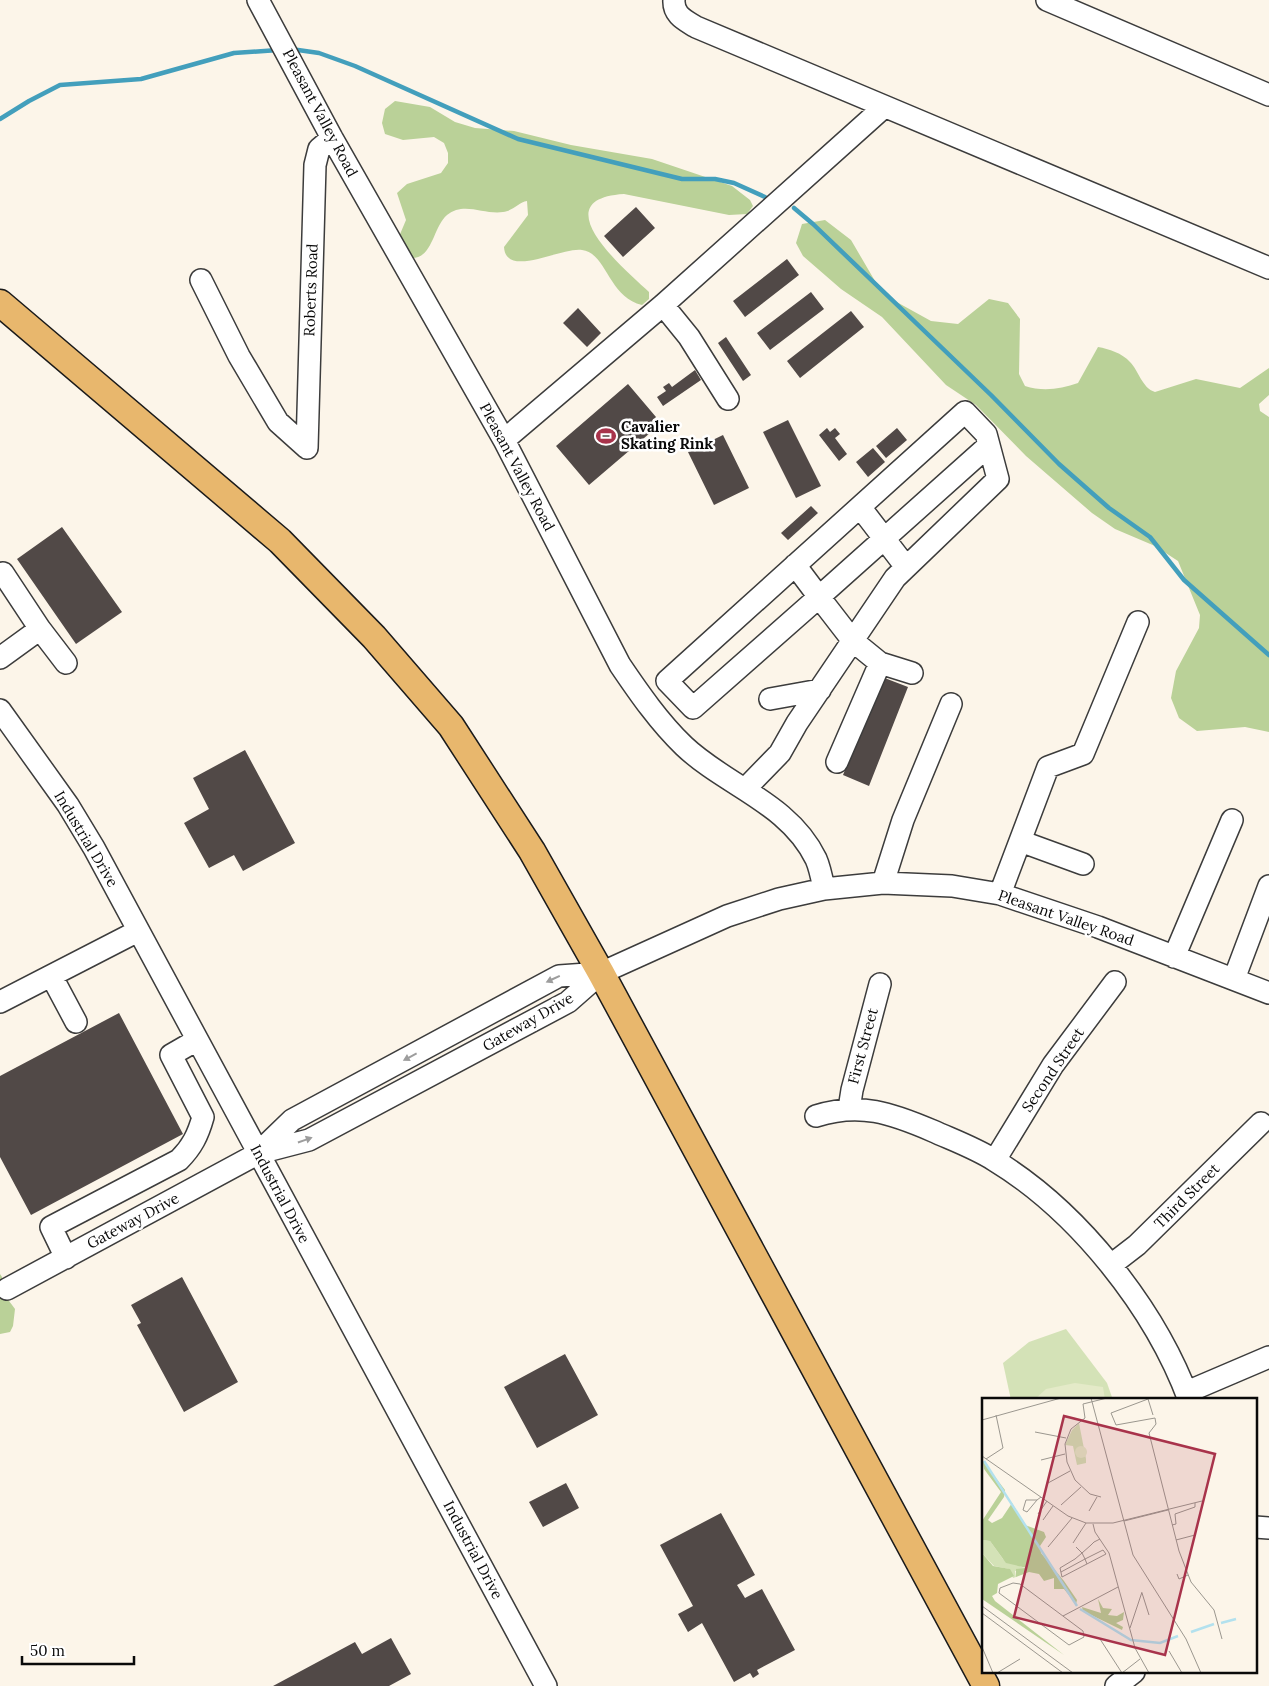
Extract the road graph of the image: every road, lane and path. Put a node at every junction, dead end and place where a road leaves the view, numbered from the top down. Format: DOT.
graph roads {
  1 [pos="258,0"];
  2 [pos="674,0"];
  3 [pos="1046,0"];
  4 [pos="1269,95"];
  5 [pos="884,107"];
  6 [pos="332,138"];
  7 [pos="1269,268"];
  8 [pos="201,280"];
  9 [pos="0,303"];
  10 [pos="664,305"];
  11 [pos="728,399"];
  12 [pos="504,440"];
  13 [pos="988,446"];
  14 [pos="860,507"];
  15 [pos="885,538"];
  16 [pos="796,565"];
  17 [pos="906,567"];
  18 [pos="3,573"];
  19 [pos="819,597"];
  20 [pos="1138,622"];
  21 [pos="40,629"];
  22 [pos="853,641"];
  23 [pos="0,658"];
  24 [pos="66,663"];
  25 [pos="880,663"];
  26 [pos="912,673"];
  27 [pos="820,690"];
  28 [pos="770,699"];
  29 [pos="951,704"];
  30 [pos="0,710"];
  31 [pos="837,762"];
  32 [pos="745,789"];
  33 [pos="1232,820"];
  34 [pos="1020,841"];
  35 [pos="1083,864"];
  36 [pos="883,883"];
  37 [pos="1269,886"];
  38 [pos="824,889"];
  39 [pos="1000,894"];
  40 [pos="138,930"];
  41 [pos="1174,957"];
  42 [pos="601,973"];
  43 [pos="52,977"];
  44 [pos="1234,979"];
  45 [pos="1115,982"];
  46 [pos="880,984"];
  47 [pos="1269,993"];
  48 [pos="0,1002"];
  49 [pos="76,1022"];
  50 [pos="198,1040"];
  51 [pos="849,1109"];
  52 [pos="816,1116"];
  53 [pos="1261,1123"];
  54 [pos="258,1153"];
  55 [pos="995,1160"];
  56 [pos="66,1258"];
  57 [pos="1111,1265"];
  58 [pos="7,1289"];
  59 [pos="1269,1357"];
  60 [pos="1188,1396"];
  61 [pos="1256,1526"];
  62 [pos="1269,1528"];
  63 [pos="1131,1674"];
  64 [pos="546,1686"];
  65 [pos="986,1686"];
  66 [pos="1116,1686"];
  1 -- 6 [label="street, Pleasant Valley Road"];
  2 -- 5 [label="street"];
  3 -- 4 [label="street"];
  5 -- 7 [label="street"];
  5 -- 10 [label="street"];
  6 -- 8 [label="street, Roberts Road"];
  6 -- 12 [label="street, Pleasant Valley Road"];
  9 -- 42 [label="main road"];
  10 -- 11 [label="street"];
  10 -- 12 [label="street"];
  12 -- 32 [label="street, Pleasant Valley Road"];
  13 -- 14 [label="street"];
  13 -- 15 [label="street"];
  13 -- 17 [label="street"];
  14 -- 15 [label="street"];
  14 -- 16 [label="street"];
  15 -- 17 [label="street"];
  15 -- 19 [label="street"];
  16 -- 19 [label="street"];
  16 -- 19 [label="street"];
  17 -- 22 [label="street"];
  18 -- 21 [label="street"];
  19 -- 22 [label="street"];
  20 -- 34 [label="street"];
  21 -- 23 [label="street"];
  21 -- 24 [label="street"];
  22 -- 25 [label="street"];
  22 -- 27 [label="street"];
  25 -- 26 [label="street"];
  25 -- 31 [label="street"];
  27 -- 28 [label="street"];
  27 -- 32 [label="street"];
  29 -- 36 [label="street"];
  30 -- 40 [label="street, Industrial Drive"];
  32 -- 38 [label="street, Pleasant Valley Road"];
  33 -- 41 [label="street"];
  34 -- 35 [label="street"];
  34 -- 39 [label="street"];
  36 -- 38 [label="street, Pleasant Valley Road"];
  36 -- 39 [label="street, Pleasant Valley Road"];
  37 -- 44 [label="street"];
  38 -- 42 [label="street, Pleasant Valley Road"];
  39 -- 41 [label="street, Pleasant Valley Road"];
  40 -- 43 [label="street"];
  40 -- 50 [label="street, Industrial Drive"];
  41 -- 44 [label="street, Pleasant Valley Road"];
  42 -- 54 [label="street, Gateway Drive"];
  42 -- 65 [label="main road"];
  43 -- 48 [label="street"];
  43 -- 49 [label="street"];
  44 -- 47 [label="street, Pleasant Valley Road"];
  45 -- 55 [label="street, Second Street"];
  46 -- 51 [label="street, First Street"];
  50 -- 54 [label="street, Industrial Drive"];
  50 -- 56 [label="street"];
  51 -- 52 [label="street"];
  51 -- 55 [label="street"];
  53 -- 57 [label="street, Third Street"];
  54 -- 56 [label="street, Gateway Drive"];
  54 -- 64 [label="street, Industrial Drive"];
  55 -- 57 [label="street"];
  56 -- 58 [label="street, Gateway Drive"];
  57 -- 60 [label="street"];
  59 -- 60 [label="street"];
  61 -- 62 [label="street"];
  63 -- 66 [label="street"];
}
